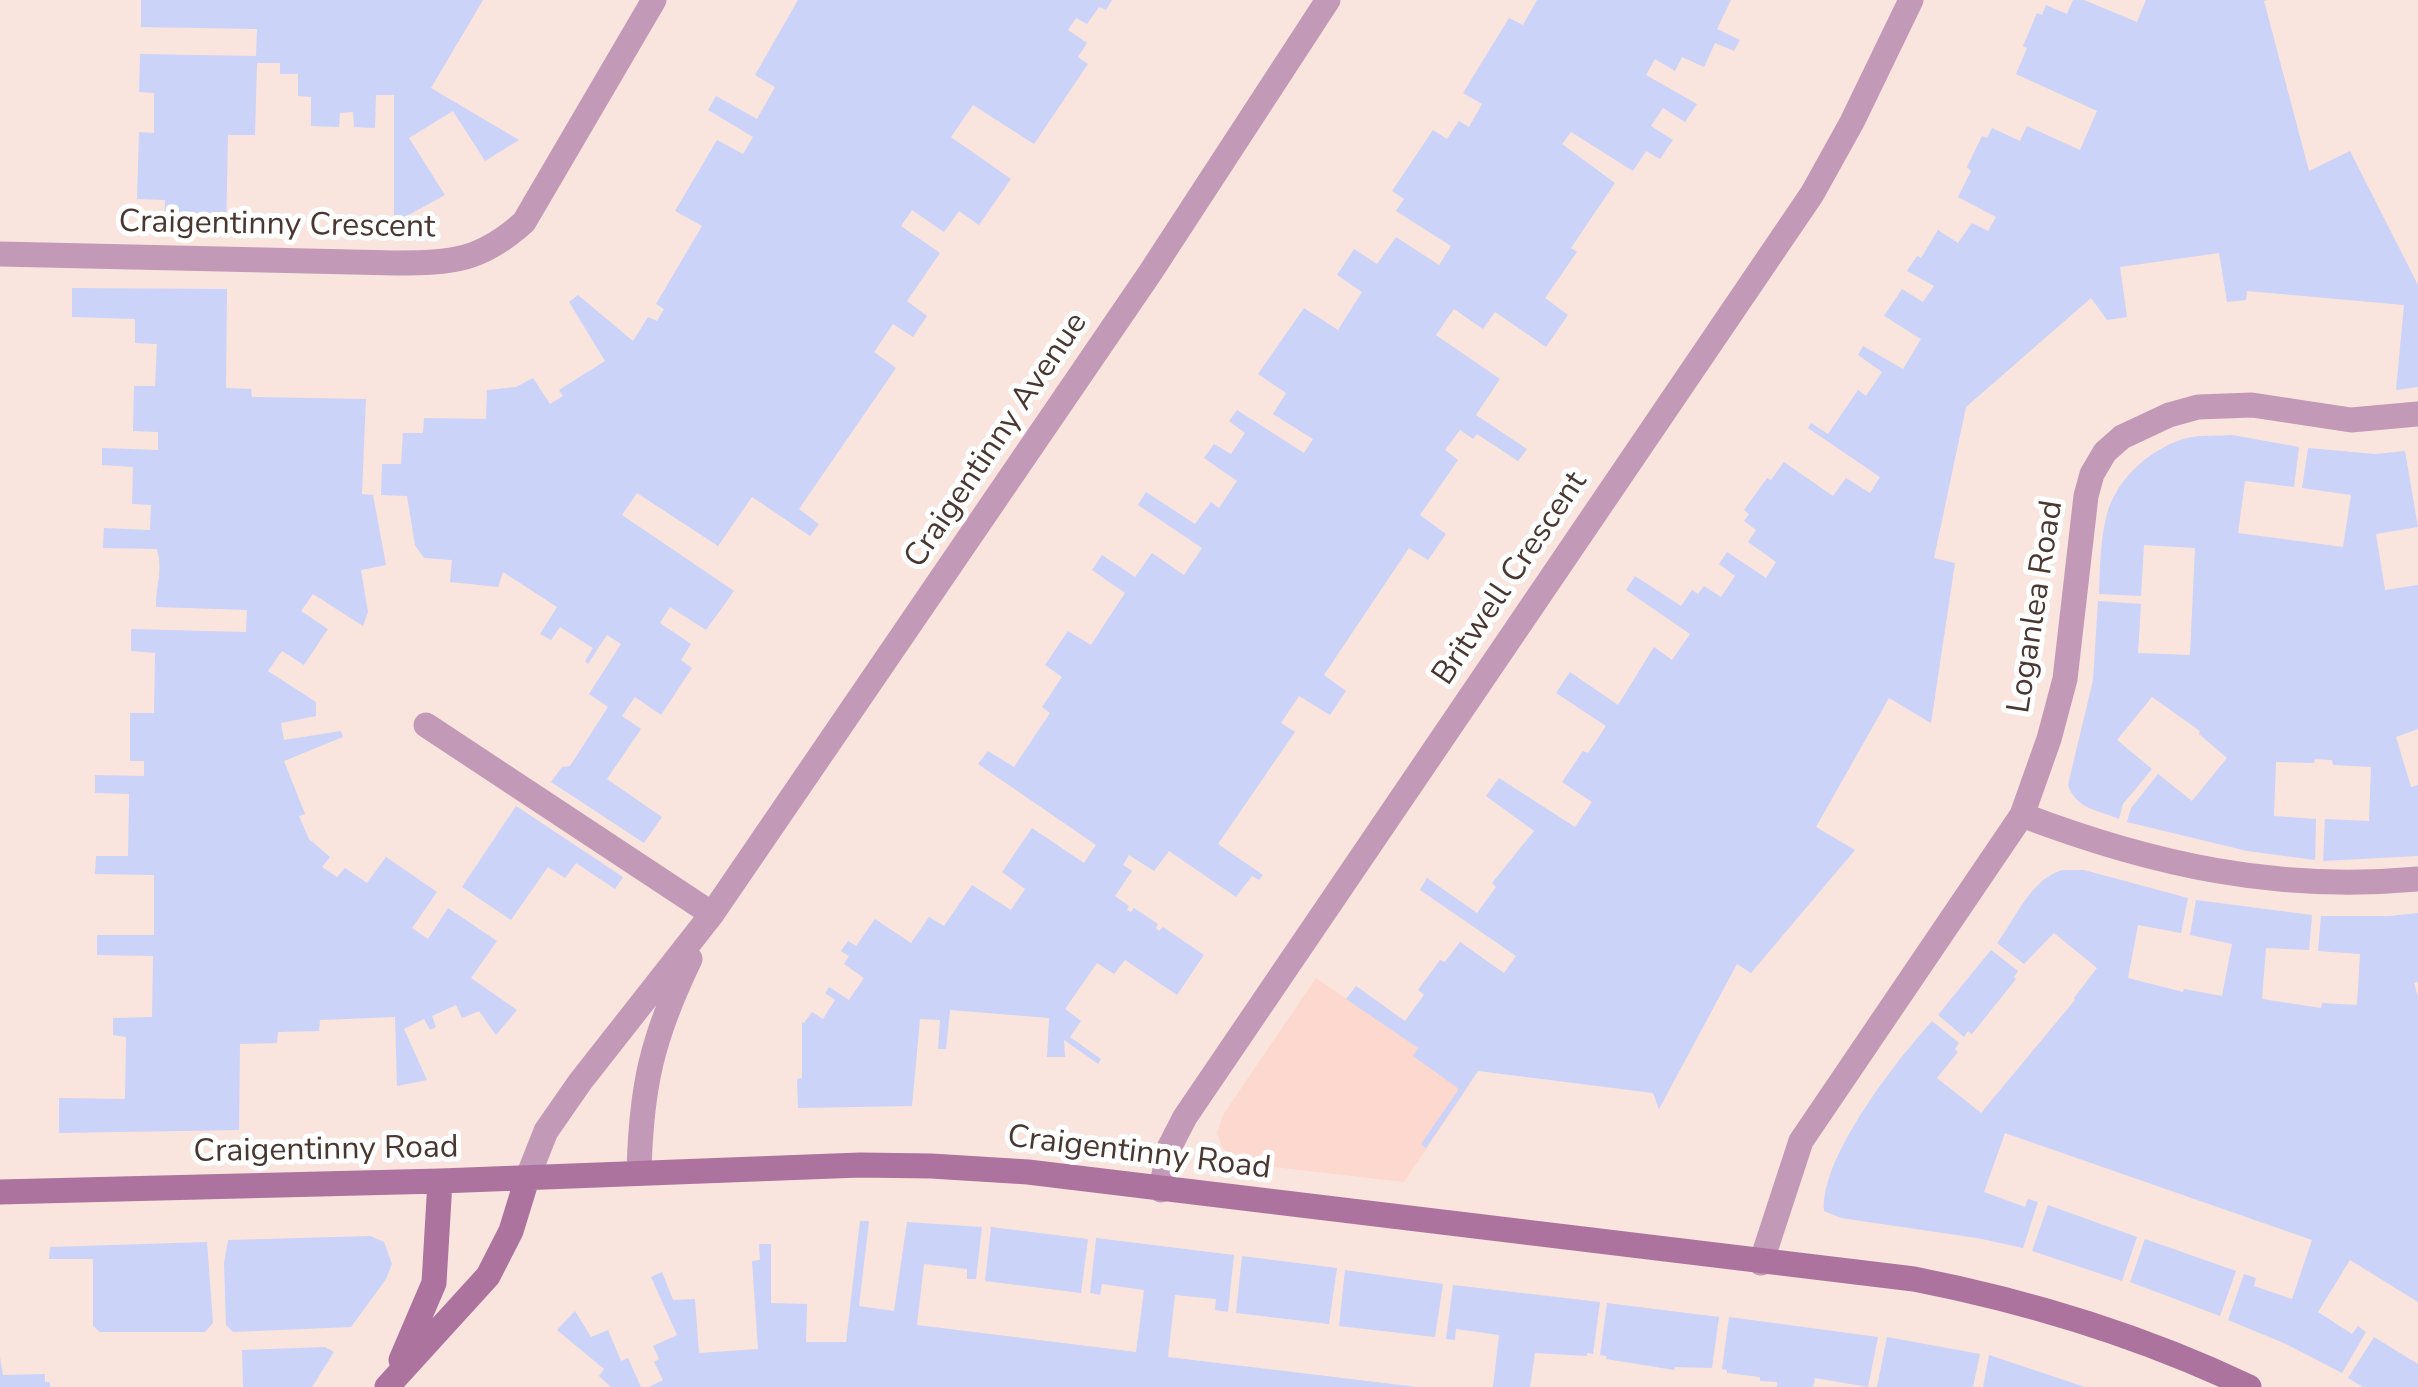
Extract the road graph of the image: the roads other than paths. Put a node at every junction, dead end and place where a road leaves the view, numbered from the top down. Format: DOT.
graph roads {
  1 [pos="654,0"];
  2 [pos="1328,0"];
  3 [pos="1911,0"];
  4 [pos="0,254"];
  5 [pos="2418,414"];
  6 [pos="426,726"];
  7 [pos="2022,815"];
  8 [pos="2418,880"];
  9 [pos="712,914"];
  10 [pos="638,1174"];
  11 [pos="527,1178"];
  12 [pos="440,1182"];
  13 [pos="1161,1190"];
  14 [pos="0,1192"];
  15 [pos="1761,1263"];
  16 [pos="391,1380"];
  17 [pos="2249,1387"];
  1 -- 4 [label="street, Craigentinny Crescent"];
  2 -- 9 [label="street, Craigentinny Avenue"];
  3 -- 13 [label="street, Britwell Crescent"];
  5 -- 7 [label="street, Loganlea Road"];
  6 -- 9 [label="street"];
  7 -- 8 [label="street"];
  7 -- 15 [label="street, Loganlea Road"];
  9 -- 10 [label="street, Craigentinny Avenue"];
  9 -- 11 [label="street, Craigentinny Avenue"];
  10 -- 11 [label="street, Craigentinny Road"];
  10 -- 13 [label="street, Craigentinny Road"];
  11 -- 12 [label="street, Craigentinny Road"];
  11 -- 16 [label="street, Craigentinny Avenue"];
  12 -- 14 [label="street, Craigentinny Road"];
  12 -- 16 [label="street, Craigentinny Avenue"];
  13 -- 15 [label="street, Craigentinny Road"];
  15 -- 17 [label="street, Craigentinny Road"];
}
